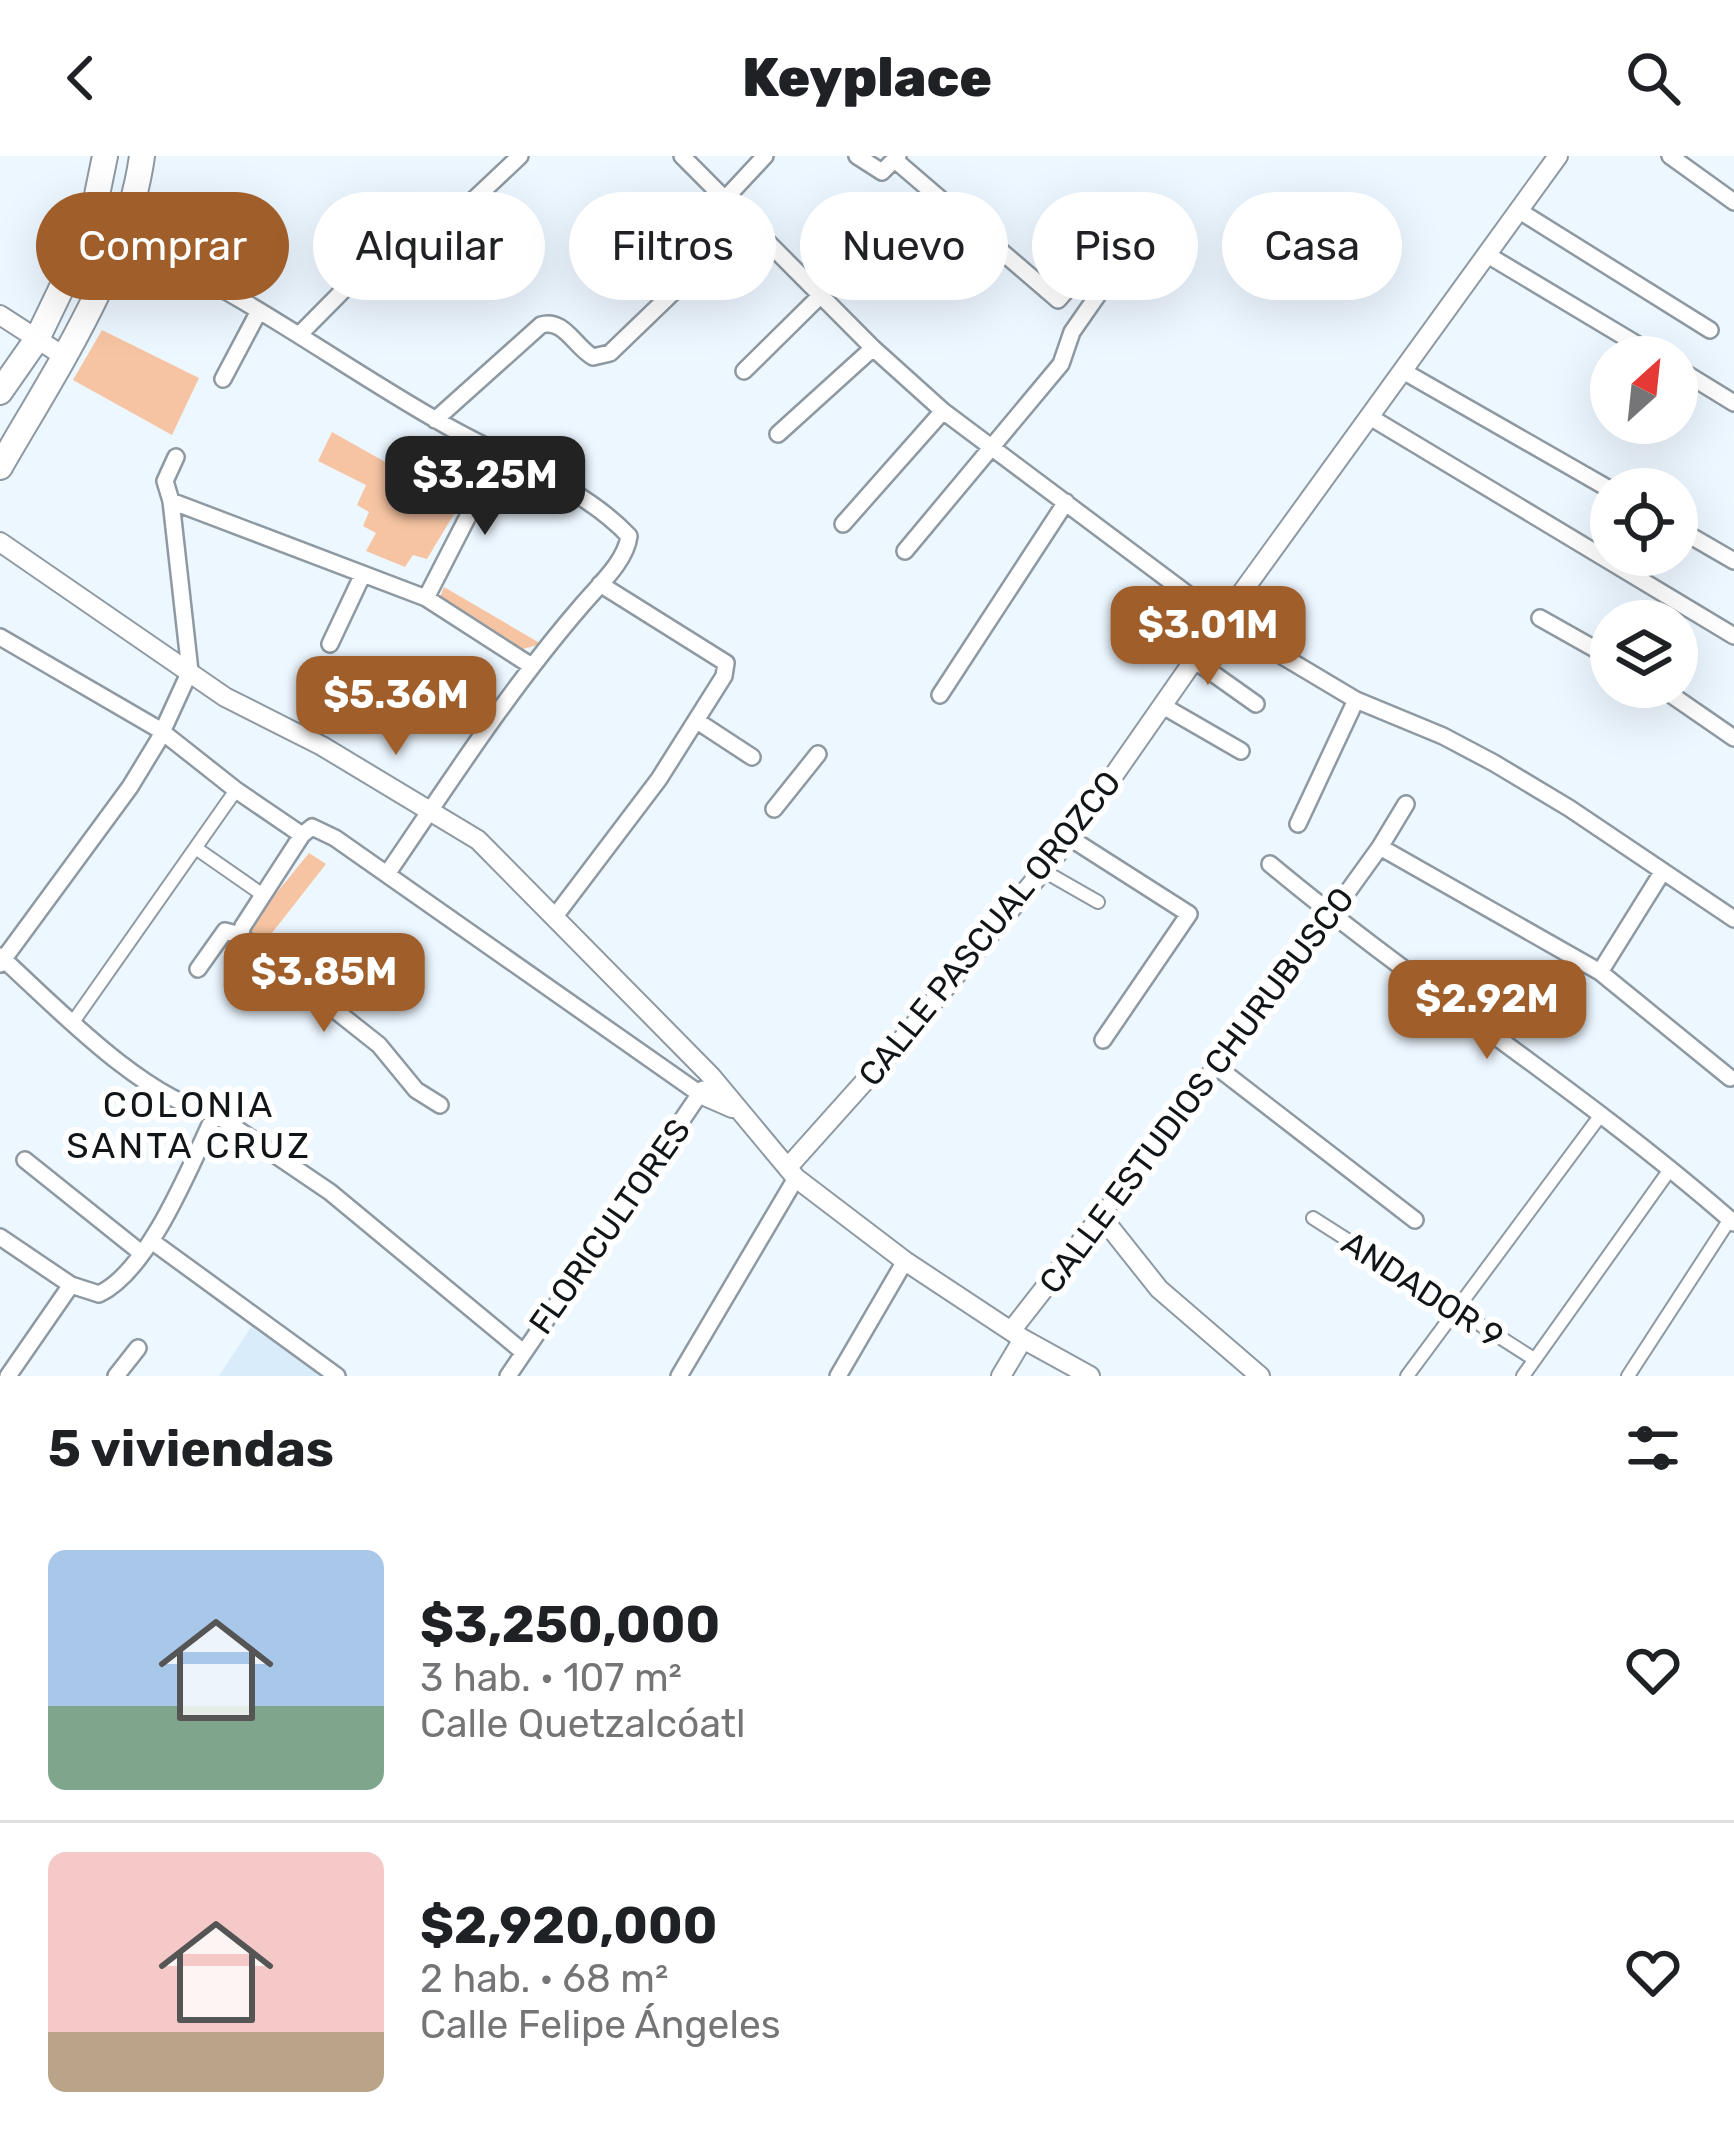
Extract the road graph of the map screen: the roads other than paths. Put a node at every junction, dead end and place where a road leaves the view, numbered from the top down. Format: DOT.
graph roads {
  1 [pos="105,156"];
  2 [pos="142,156"];
  3 [pos="520,156"];
  4 [pos="682,156"];
  5 [pos="765,156"];
  6 [pos="857,156"];
  7 [pos="1558,156"];
  8 [pos="1670,156"];
  9 [pos="892,163"];
  10 [pos="132,192"];
  11 [pos="716,192"];
  12 [pos="731,192"];
  13 [pos="1734,202"];
  14 [pos="1518,210"];
  15 [pos="776,251"];
  16 [pos="1486,254"];
  17 [pos="800,275"];
  18 [pos="1032,278"];
  19 [pos="91,300"];
  20 [pos="238,300"];
  21 [pos="665,300"];
  22 [pos="816,300"];
  23 [pos="826,300"];
  24 [pos="1095,300"];
  25 [pos="259,311"];
  26 [pos="0,315"];
  27 [pos="1710,330"];
  28 [pos="299,335"];
  29 [pos="1623,336"];
  30 [pos="37,339"];
  31 [pos="873,348"];
  32 [pos="65,357"];
  33 [pos="744,371"];
  34 [pos="1403,371"];
  35 [pos="223,379"];
  36 [pos="1698,381"];
  37 [pos="0,392"];
  38 [pos="1734,403"];
  39 [pos="944,411"];
  40 [pos="1370,416"];
  41 [pos="435,420"];
  42 [pos="778,434"];
  43 [pos="991,446"];
  44 [pos="499,456"];
  45 [pos="176,457"];
  46 [pos="0,467"];
  47 [pos="1590,478"];
  48 [pos="171,501"];
  49 [pos="1066,502"];
  50 [pos="843,524"];
  51 [pos="1698,540"];
  52 [pos="0,542"];
  53 [pos="904,550"];
  54 [pos="1734,561"];
  55 [pos="363,574"];
  56 [pos="600,584"];
  57 [pos="426,598"];
  58 [pos="1540,619"];
  59 [pos="1222,620"];
  60 [pos="1734,636"];
  61 [pos="0,638"];
  62 [pos="330,644"];
  63 [pos="1590,646"];
  64 [pos="1194,660"];
  65 [pos="530,665"];
  66 [pos="190,671"];
  67 [pos="940,695"];
  68 [pos="1356,700"];
  69 [pos="1256,704"];
  70 [pos="1163,706"];
  71 [pos="1690,708"];
  72 [pos="697,721"];
  73 [pos="160,730"];
  74 [pos="1734,738"];
  75 [pos="1241,751"];
  76 [pos="818,754"];
  77 [pos="752,757"];
  78 [pos="236,790"];
  79 [pos="1406,804"];
  80 [pos="774,808"];
  81 [pos="431,809"];
  82 [pos="1298,824"];
  83 [pos="302,835"];
  84 [pos="1070,838"];
  85 [pos="1380,848"];
  86 [pos="196,849"];
  87 [pos="1270,865"];
  88 [pos="1042,871"];
  89 [pos="1663,871"];
  90 [pos="387,874"];
  91 [pos="263,895"];
  92 [pos="1097,902"];
  93 [pos="556,915"];
  94 [pos="1331,915"];
  95 [pos="1734,919"];
  96 [pos="240,935"];
  97 [pos="1,960"];
  98 [pos="198,969"];
  99 [pos="1600,972"];
  100 [pos="73,1022"];
  101 [pos="1103,1040"];
  102 [pos="1213,1064"];
  103 [pos="1732,1080"];
  104 [pos="706,1085"];
  105 [pos="440,1105"];
  106 [pos="215,1114"];
  107 [pos="1600,1116"];
  108 [pos="25,1160"];
  109 [pos="1671,1168"];
  110 [pos="793,1172"];
  111 [pos="1101,1216"];
  112 [pos="1313,1218"];
  113 [pos="1415,1220"];
  114 [pos="1732,1221"];
  115 [pos="1,1240"];
  116 [pos="147,1247"];
  117 [pos="905,1261"];
  118 [pos="71,1285"];
  119 [pos="1454,1312"];
  120 [pos="1017,1335"];
  121 [pos="138,1348"];
  122 [pos="523,1351"];
  123 [pos="1534,1359"];
  124 [pos="8,1376"];
  125 [pos="116,1376"];
  126 [pos="337,1376"];
  127 [pos="508,1376"];
  128 [pos="679,1376"];
  129 [pos="838,1376"];
  130 [pos="1001,1376"];
  131 [pos="1090,1376"];
  132 [pos="1259,1376"];
  133 [pos="1407,1376"];
  134 [pos="1523,1376"];
  135 [pos="1628,1376"];
  1 -- 30 [label="main road"];
  2 -- 10 [label="main road"];
  3 -- 28 [label="street"];
  4 -- 11 [label="street"];
  5 -- 12 [label="street"];
  6 -- 9 [label="street"];
  7 -- 14 [label="street, CALLE PASCUAL OROZCO"];
  8 -- 13 [label="street"];
  9 -- 18 [label="street"];
  14 -- 16 [label="street, CALLE PASCUAL OROZCO"];
  14 -- 27 [label="street"];
  15 -- 17 [label="street"];
  16 -- 29 [label="street"];
  16 -- 34 [label="street, CALLE PASCUAL OROZCO"];
  19 -- 32 [label="main road"];
  20 -- 25 [label="street"];
  21 -- 41 [label="street"];
  22 -- 33 [label="street"];
  23 -- 31 [label="street"];
  24 -- 43 [label="street"];
  25 -- 28 [label="street"];
  25 -- 35 [label="street"];
  26 -- 30 [label="street"];
  28 -- 41 [label="street"];
  30 -- 32 [label="street"];
  30 -- 37 [label="main road"];
  31 -- 39 [label="street"];
  31 -- 42 [label="street"];
  32 -- 46 [label="main road"];
  34 -- 40 [label="street, CALLE PASCUAL OROZCO"];
  34 -- 47 [label="street"];
  36 -- 38 [label="street"];
  39 -- 43 [label="street"];
  39 -- 50 [label="street"];
  40 -- 59 [label="street, CALLE PASCUAL OROZCO"];
  40 -- 60 [label="street"];
  41 -- 44 [label="street"];
  43 -- 49 [label="street"];
  43 -- 53 [label="street"];
  44 -- 56 [label="street"];
  44 -- 57 [label="street"];
  45 -- 48 [label="street"];
  48 -- 55 [label="street"];
  48 -- 66 [label="street"];
  49 -- 59 [label="street"];
  49 -- 67 [label="street"];
  51 -- 54 [label="street"];
  52 -- 66 [label="street"];
  55 -- 57 [label="street"];
  55 -- 62 [label="street"];
  56 -- 65 [label="street"];
  56 -- 72 [label="street"];
  57 -- 65 [label="street"];
  58 -- 63 [label="street"];
  59 -- 64 [label="street, CALLE PASCUAL OROZCO"];
  59 -- 68 [label="street"];
  61 -- 73 [label="street"];
  64 -- 69 [label="street"];
  64 -- 70 [label="street, CALLE PASCUAL OROZCO"];
  65 -- 81 [label="street"];
  66 -- 73 [label="street"];
  66 -- 81 [label="street"];
  68 -- 82 [label="street"];
  68 -- 89 [label="street"];
  70 -- 75 [label="street"];
  70 -- 84 [label="street, CALLE PASCUAL OROZCO"];
  71 -- 74 [label="street"];
  72 -- 77 [label="street"];
  72 -- 93 [label="street"];
  73 -- 78 [label="street"];
  73 -- 97 [label="street"];
  76 -- 80 [label="street"];
  78 -- 83 [label="street"];
  78 -- 86 [label="street"];
  79 -- 85 [label="street, CALLE ESTUDIOS CHURUBUSCO"];
  81 -- 90 [label="street"];
  81 -- 93 [label="street"];
  83 -- 90 [label="street"];
  83 -- 91 [label="street"];
  84 -- 88 [label="street, CALLE PASCUAL OROZCO"];
  84 -- 101 [label="street"];
  85 -- 94 [label="street, CALLE ESTUDIOS CHURUBUSCO"];
  85 -- 99 [label="street"];
  86 -- 91 [label="street"];
  86 -- 100 [label="street"];
  87 -- 94 [label="street"];
  88 -- 92 [label="street"];
  88 -- 110 [label="street, CALLE PASCUAL OROZCO"];
  89 -- 95 [label="street"];
  89 -- 99 [label="street"];
  90 -- 104 [label="street"];
  91 -- 96 [label="street"];
  93 -- 104 [label="street"];
  94 -- 102 [label="street, CALLE ESTUDIOS CHURUBUSCO"];
  94 -- 107 [label="street"];
  96 -- 98 [label="street"];
  96 -- 105 [label="street"];
  97 -- 100 [label="street"];
  99 -- 103 [label="street"];
  100 -- 106 [label="street"];
  102 -- 111 [label="street, CALLE ESTUDIOS CHURUBUSCO"];
  102 -- 113 [label="street, ANDADOR 9"];
  104 -- 110 [label="street"];
  104 -- 122 [label="street, FLORICULTORES"];
  106 -- 116 [label="street"];
  106 -- 122 [label="street"];
  107 -- 109 [label="street"];
  107 -- 119 [label="street"];
  108 -- 116 [label="street"];
  109 -- 114 [label="street"];
  109 -- 123 [label="street"];
  110 -- 117 [label="street"];
  110 -- 128 [label="street"];
  111 -- 120 [label="street, CALLE ESTUDIOS CHURUBUSCO"];
  111 -- 132 [label="street"];
  112 -- 119 [label="street, ANDADOR 9"];
  114 -- 135 [label="street"];
  115 -- 118 [label="street"];
  116 -- 118 [label="street"];
  116 -- 126 [label="street"];
  117 -- 120 [label="street"];
  117 -- 129 [label="street"];
  118 -- 124 [label="street"];
  119 -- 123 [label="street, ANDADOR 9"];
  119 -- 133 [label="street"];
  120 -- 130 [label="street, CALLE ESTUDIOS CHURUBUSCO"];
  120 -- 131 [label="street"];
  121 -- 125 [label="street"];
  122 -- 127 [label="street, FLORICULTORES"];
  123 -- 134 [label="street"];
}
